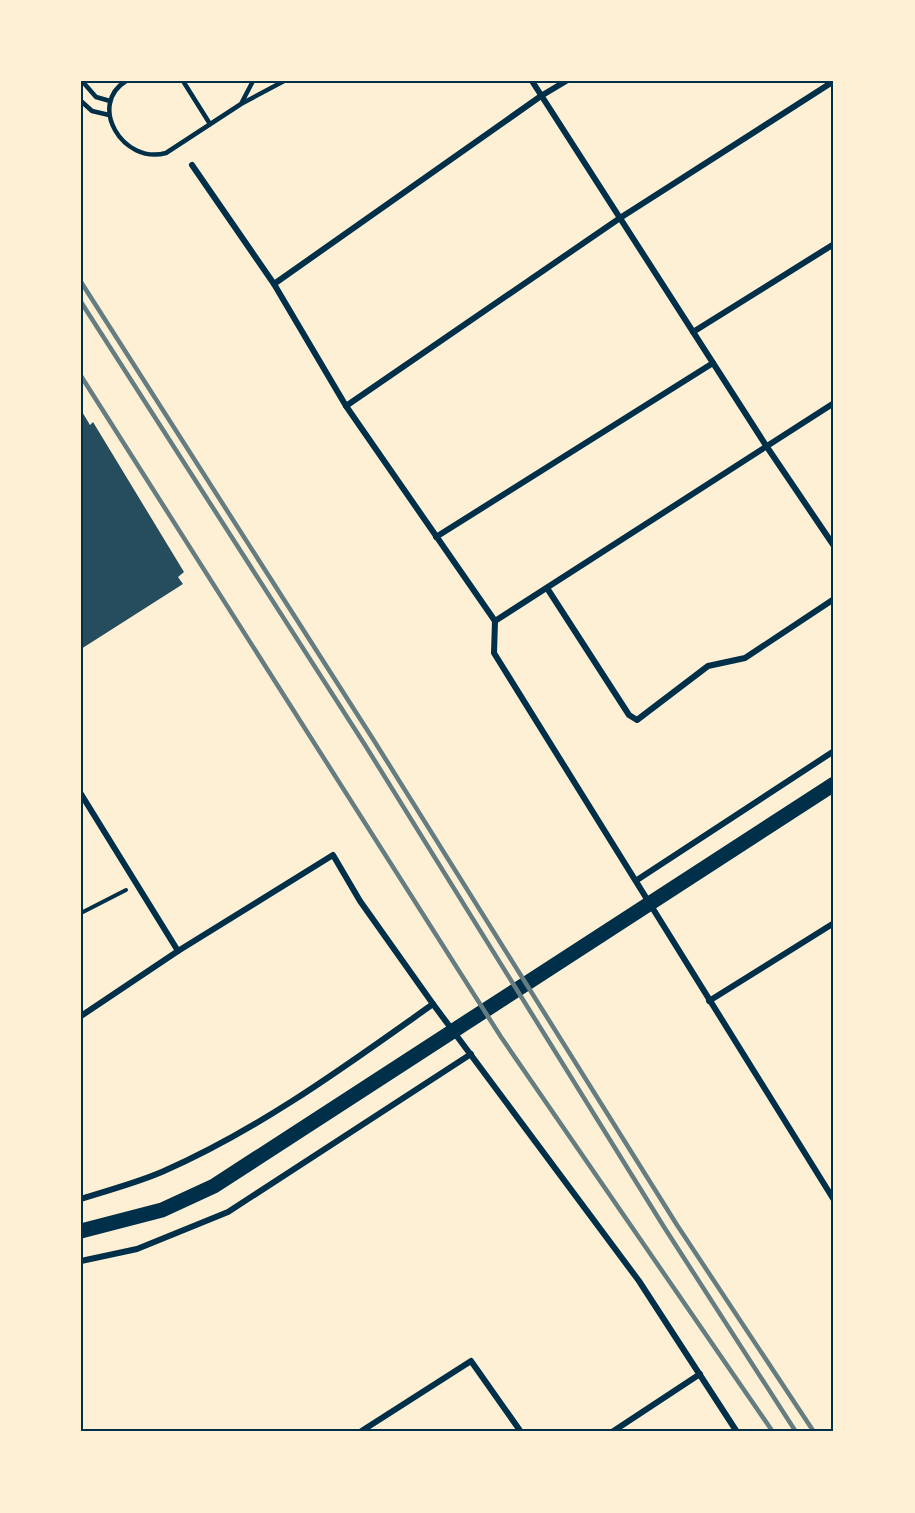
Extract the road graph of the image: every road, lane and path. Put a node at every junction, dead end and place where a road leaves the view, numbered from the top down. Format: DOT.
graph roads {
  1 [pos="82,81"];
  2 [pos="126,81"];
  3 [pos="183,81"];
  4 [pos="253,81"];
  5 [pos="284,81"];
  6 [pos="532,81"];
  7 [pos="566,81"];
  8 [pos="834,81"];
  9 [pos="541,96"];
  10 [pos="81,101"];
  11 [pos="110,101"];
  12 [pos="242,104"];
  13 [pos="109,115"];
  14 [pos="210,124"];
  15 [pos="192,165"];
  16 [pos="620,218"];
  17 [pos="834,244"];
  18 [pos="274,284"];
  19 [pos="693,332"];
  20 [pos="713,363"];
  21 [pos="834,403"];
  22 [pos="346,406"];
  23 [pos="767,447"];
  24 [pos="436,537"];
  25 [pos="834,546"];
  26 [pos="547,588"];
  27 [pos="834,599"];
  28 [pos="495,621"];
  29 [pos="834,751"];
  30 [pos="834,784"];
  31 [pos="81,794"];
  32 [pos="637,880"];
  33 [pos="138,884"];
  34 [pos="81,913"];
  35 [pos="834,923"];
  36 [pos="178,951"];
  37 [pos="709,1001"];
  38 [pos="433,1004"];
  39 [pos="81,1016"];
  40 [pos="471,1053"];
  41 [pos="81,1199"];
  42 [pos="834,1200"];
  43 [pos="81,1231"];
  44 [pos="91,1260"];
  45 [pos="81,1261"];
  46 [pos="81,1266"];
  47 [pos="700,1374"];
  48 [pos="360,1432"];
  49 [pos="521,1432"];
  50 [pos="612,1432"];
  51 [pos="737,1432"];
  1 -- 11 [label="lane"];
  2 -- 11 [label="lane"];
  3 -- 14 [label="lane"];
  4 -- 12 [label="lane"];
  5 -- 12 [label="lane"];
  6 -- 9 [label="street"];
  7 -- 9 [label="street"];
  8 -- 16 [label="street"];
  9 -- 16 [label="street"];
  9 -- 18 [label="street"];
  10 -- 13 [label="lane"];
  11 -- 13 [label="lane"];
  12 -- 14 [label="lane"];
  13 -- 14 [label="lane"];
  15 -- 18 [label="street"];
  16 -- 19 [label="street"];
  16 -- 22 [label="street"];
  17 -- 19 [label="street"];
  18 -- 22 [label="street"];
  19 -- 20 [label="street"];
  20 -- 23 [label="street"];
  20 -- 24 [label="street"];
  21 -- 23 [label="street"];
  22 -- 24 [label="street"];
  23 -- 25 [label="street"];
  23 -- 26 [label="street"];
  24 -- 28 [label="street"];
  26 -- 27 [label="street"];
  26 -- 28 [label="street"];
  28 -- 32 [label="street"];
  29 -- 32 [label="street"];
  30 -- 43 [label="main road"];
  31 -- 33 [label="street"];
  32 -- 37 [label="street"];
  33 -- 34 [label="path"];
  33 -- 36 [label="street"];
  35 -- 37 [label="street"];
  36 -- 38 [label="street"];
  36 -- 39 [label="street"];
  37 -- 42 [label="street"];
  38 -- 40 [label="street"];
  38 -- 41 [label="street"];
  40 -- 44 [label="street"];
  40 -- 47 [label="street"];
  44 -- 45 [label="street"];
  44 -- 46 [label="street"];
  47 -- 50 [label="street"];
  47 -- 51 [label="street"];
  48 -- 49 [label="street"];
}
